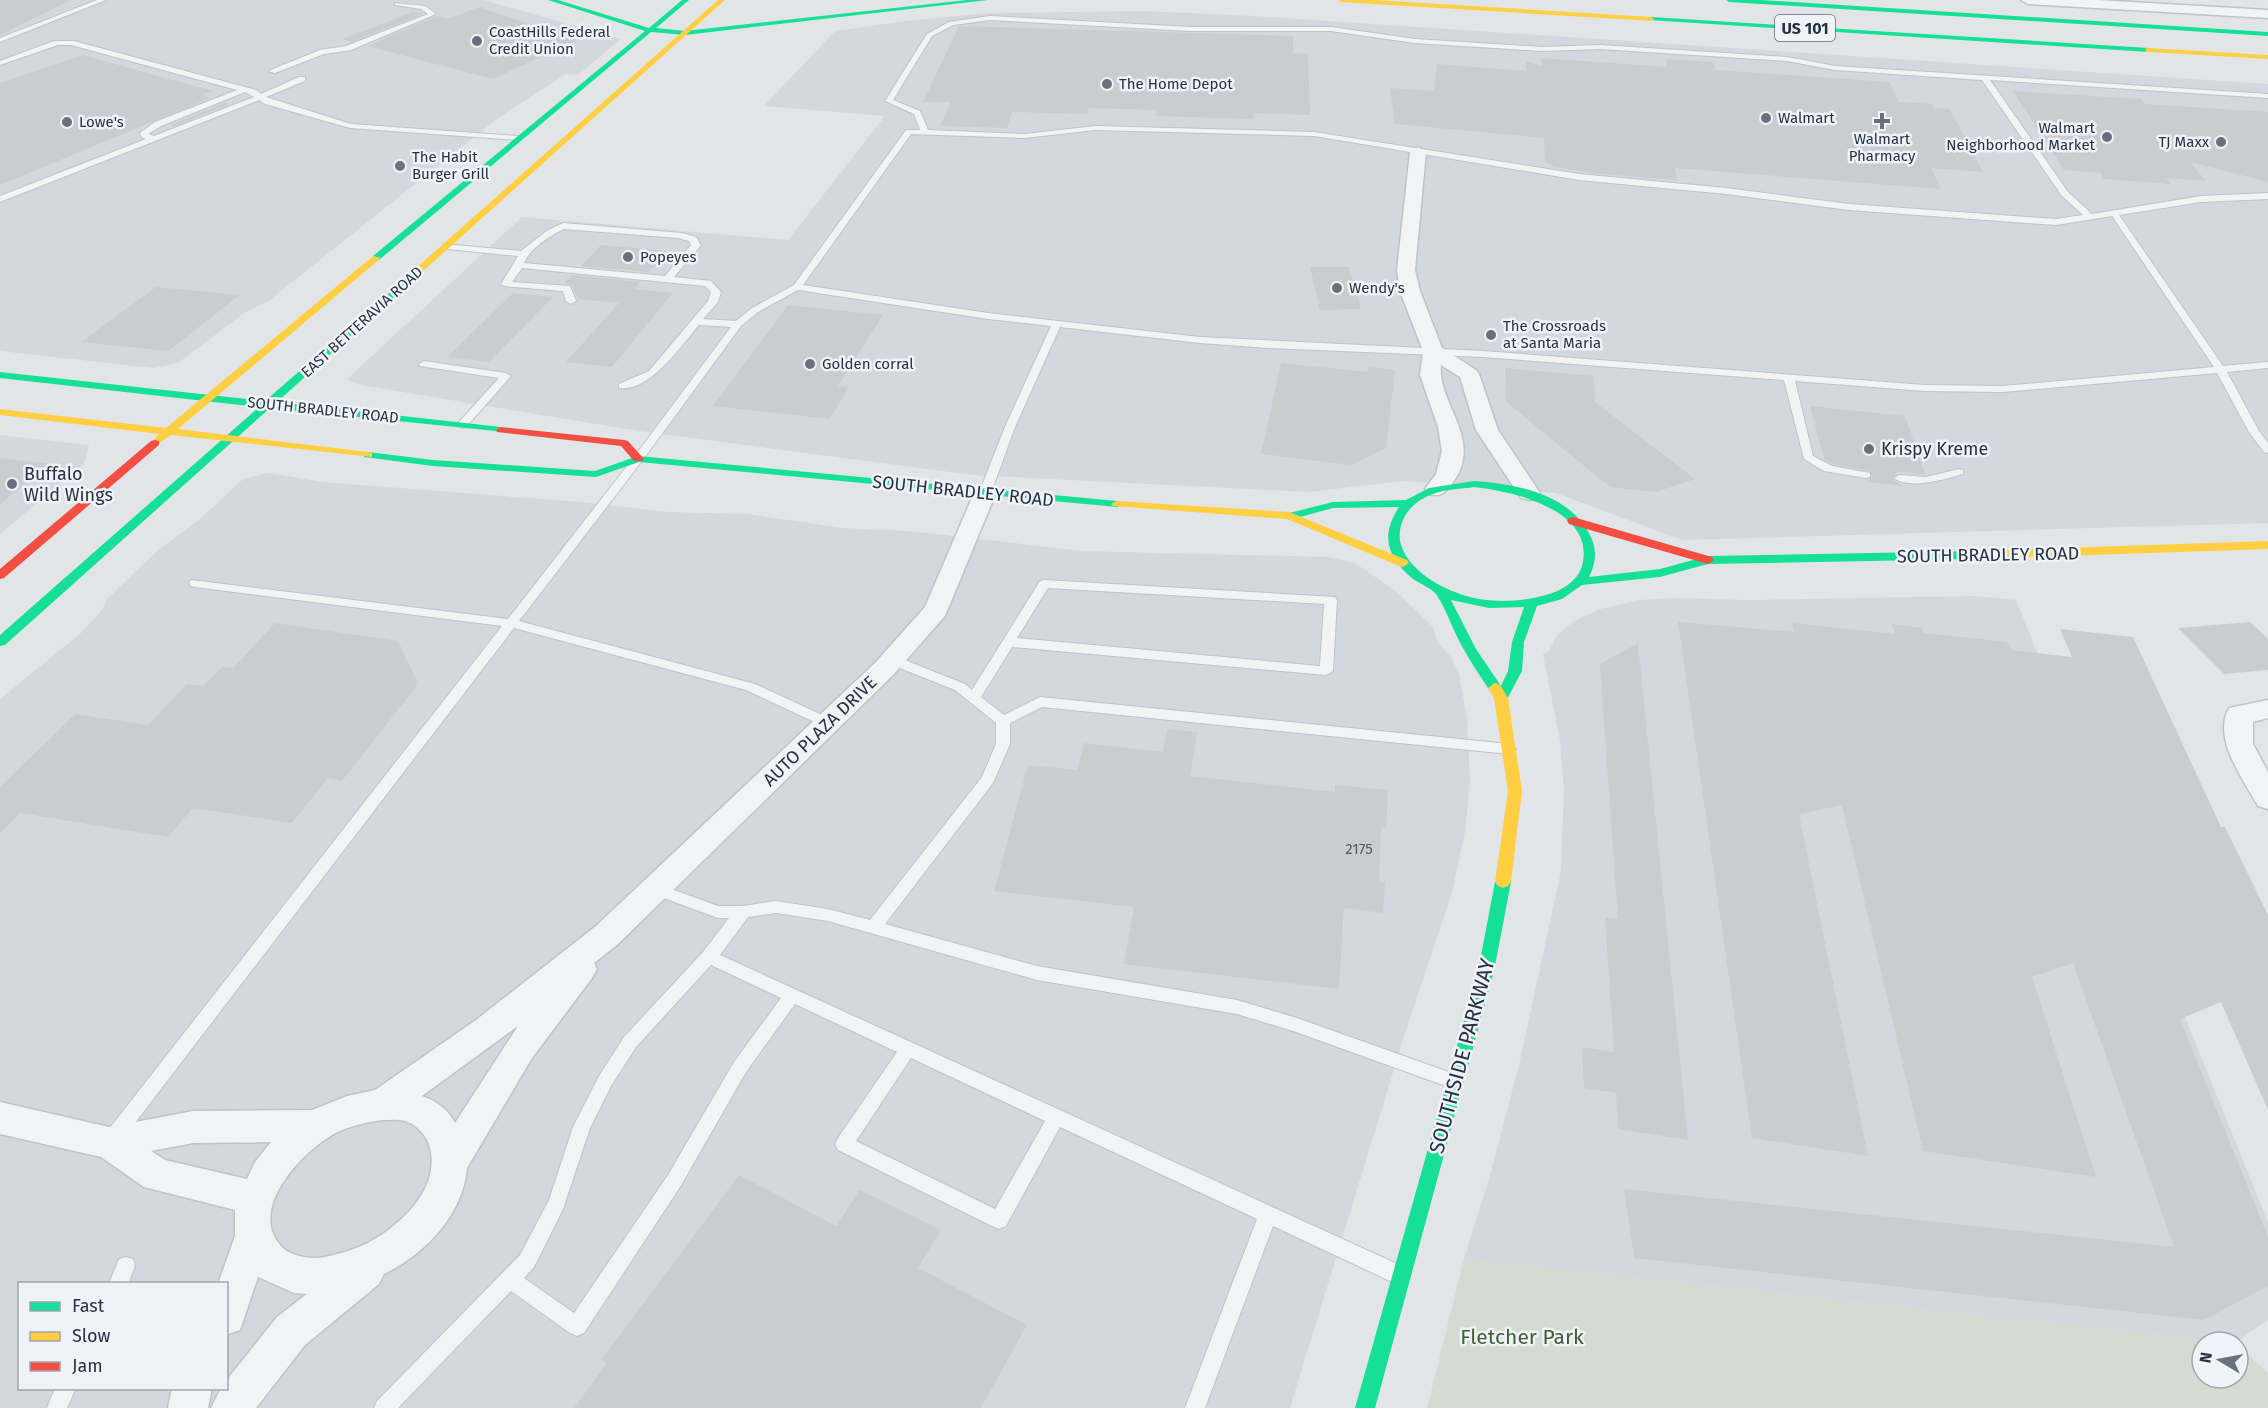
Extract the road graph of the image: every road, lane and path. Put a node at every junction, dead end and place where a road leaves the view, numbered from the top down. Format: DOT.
graph roads {
  1 [pos="103,0"];
  2 [pos="551,0"];
  3 [pos="686,0"];
  4 [pos="722,0"];
  5 [pos="985,0"];
  6 [pos="1339,0"];
  7 [pos="1349,0"];
  8 [pos="1729,0"];
  9 [pos="2028,0"];
  10 [pos="397,4"];
  11 [pos="2268,14"];
  12 [pos="649,30"];
  13 [pos="685,33"];
  14 [pos="2268,34"];
  15 [pos="0,40"];
  16 [pos="2268,57"];
  17 [pos="0,63"];
  18 [pos="272,71"];
  19 [pos="1985,78"];
  20 [pos="302,79"];
  21 [pos="244,90"];
  22 [pos="2268,96"];
  23 [pos="260,97"];
  24 [pos="925,133"];
  25 [pos="154,138"];
  26 [pos="518,138"];
  27 [pos="1418,152"];
  28 [pos="2268,196"];
  29 [pos="0,199"];
  30 [pos="2114,213"];
  31 [pos="2090,217"];
  32 [pos="447,246"];
  33 [pos="523,254"];
  34 [pos="519,266"];
  35 [pos="667,279"];
  36 [pos="796,287"];
  37 [pos="571,301"];
  38 [pos="696,322"];
  39 [pos="738,324"];
  40 [pos="1056,325"];
  41 [pos="1434,351"];
  42 [pos="424,364"];
  43 [pos="2268,365"];
  44 [pos="2220,369"];
  45 [pos="0,375"];
  46 [pos="1789,379"];
  47 [pos="623,386"];
  48 [pos="208,398"];
  49 [pos="268,405"];
  50 [pos="0,412"];
  51 [pos="462,425"];
  52 [pos="168,432"];
  53 [pos="229,440"];
  54 [pos="2268,450"];
  55 [pos="638,459"];
  56 [pos="1959,472"];
  57 [pos="1866,475"];
  58 [pos="1900,478"];
  59 [pos="1436,489"];
  60 [pos="985,493"];
  61 [pos="1529,494"];
  62 [pos="1408,503"];
  63 [pos="1289,516"];
  64 [pos="1573,521"];
  65 [pos="2268,545"];
  66 [pos="1708,560"];
  67 [pos="1403,563"];
  68 [pos="0,575"];
  69 [pos="1578,582"];
  70 [pos="195,583"];
  71 [pos="1440,591"];
  72 [pos="1532,603"];
  73 [pos="510,623"];
  74 [pos="0,642"];
  75 [pos="1009,642"];
  76 [pos="892,660"];
  77 [pos="1502,698"];
  78 [pos="974,699"];
  79 [pos="2268,709"];
  80 [pos="1003,721"];
  81 [pos="828,723"];
  82 [pos="1509,749"];
  83 [pos="2268,798"];
  84 [pos="655,889"];
  85 [pos="743,912"];
  86 [pos="873,928"];
  87 [pos="607,935"];
  88 [pos="709,957"];
  89 [pos="792,996"];
  90 [pos="908,1049"];
  91 [pos="1456,1081"];
  92 [pos="382,1104"];
  93 [pos="0,1118"];
  94 [pos="1056,1118"];
  95 [pos="316,1126"];
  96 [pos="109,1143"];
  97 [pos="451,1162"];
  98 [pos="255,1198"];
  99 [pos="1268,1215"];
  100 [pos="253,1237"];
  101 [pos="386,1256"];
  102 [pos="126,1266"];
  103 [pos="1402,1277"];
  104 [pos="509,1279"];
  105 [pos="119,1282"];
  106 [pos="228,1310"];
  107 [pos="66,1390"];
  108 [pos="192,1390"];
  109 [pos="57,1408"];
  110 [pos="188,1408"];
  111 [pos="231,1408"];
  112 [pos="384,1408"];
  113 [pos="1195,1408"];
  114 [pos="1365,1408"];
  1 -- 15 [label="lane"];
  2 -- 12 [label="main road"];
  3 -- 12 [label="main road"];
  4 -- 13 [label="main road, EAST BETTERAVIA ROAD"];
  5 -- 13 [label="main road"];
  6 -- 7 [label="main road, US 101"];
  7 -- 16 [label="main road, US 101"];
  8 -- 14 [label="main road, US 101"];
  9 -- 11 [label="street"];
  10 -- 18 [label="lane"];
  12 -- 13 [label="main road"];
  12 -- 26 [label="main road"];
  13 -- 32 [label="main road, EAST BETTERAVIA ROAD"];
  17 -- 21 [label="lane"];
  19 -- 22 [label="lane"];
  19 -- 24 [label="lane"];
  19 -- 31 [label="lane"];
  20 -- 23 [label="lane"];
  21 -- 23 [label="lane"];
  21 -- 25 [label="lane"];
  23 -- 25 [label="lane"];
  23 -- 26 [label="lane"];
  24 -- 27 [label="lane"];
  24 -- 36 [label="lane"];
  25 -- 29 [label="lane"];
  26 -- 48 [label="main road"];
  27 -- 31 [label="lane"];
  27 -- 41 [label="street"];
  28 -- 30 [label="lane"];
  30 -- 31 [label="lane"];
  30 -- 44 [label="lane"];
  32 -- 33 [label="lane"];
  32 -- 49 [label="main road, EAST BETTERAVIA ROAD"];
  33 -- 34 [label="lane"];
  33 -- 35 [label="lane"];
  34 -- 35 [label="lane"];
  34 -- 37 [label="lane"];
  35 -- 38 [label="lane"];
  36 -- 39 [label="lane"];
  36 -- 40 [label="lane"];
  38 -- 39 [label="lane"];
  38 -- 47 [label="lane"];
  39 -- 55 [label="lane"];
  40 -- 41 [label="lane"];
  40 -- 60 [label="lane"];
  41 -- 46 [label="lane"];
  41 -- 59 [label="street"];
  41 -- 61 [label="street"];
  42 -- 51 [label="lane"];
  43 -- 44 [label="lane"];
  44 -- 46 [label="lane"];
  44 -- 54 [label="lane"];
  45 -- 48 [label="main road, SOUTH BRADLEY ROAD"];
  46 -- 57 [label="lane"];
  48 -- 49 [label="main road, SOUTH BRADLEY ROAD"];
  48 -- 52 [label="main road"];
  49 -- 51 [label="main road, SOUTH BRADLEY ROAD"];
  49 -- 53 [label="main road, EAST BETTERAVIA ROAD"];
  50 -- 52 [label="main road, SOUTH BRADLEY ROAD"];
  51 -- 55 [label="main road, SOUTH BRADLEY ROAD"];
  52 -- 53 [label="main road, SOUTH BRADLEY ROAD"];
  52 -- 68 [label="main road"];
  53 -- 55 [label="main road, SOUTH BRADLEY ROAD"];
  53 -- 74 [label="main road, EAST BETTERAVIA ROAD"];
  55 -- 60 [label="main road, SOUTH BRADLEY ROAD"];
  55 -- 73 [label="lane"];
  56 -- 58 [label="lane"];
  59 -- 61 [label="main road"];
  59 -- 62 [label="main road"];
  60 -- 63 [label="main road, SOUTH BRADLEY ROAD"];
  60 -- 76 [label="street, AUTO PLAZA DRIVE"];
  61 -- 64 [label="main road"];
  62 -- 63 [label="main road, SOUTH BRADLEY ROAD"];
  62 -- 67 [label="main road"];
  63 -- 67 [label="main road, SOUTH BRADLEY ROAD"];
  64 -- 66 [label="main road, SOUTH BRADLEY ROAD"];
  64 -- 69 [label="main road"];
  65 -- 66 [label="main road, SOUTH BRADLEY ROAD"];
  66 -- 69 [label="main road, SOUTH BRADLEY ROAD"];
  67 -- 71 [label="main road"];
  69 -- 72 [label="main road"];
  70 -- 73 [label="lane"];
  71 -- 72 [label="main road"];
  71 -- 77 [label="main road, SOUTHSIDE PARKWAY"];
  72 -- 77 [label="main road"];
  73 -- 81 [label="lane"];
  73 -- 96 [label="lane"];
  75 -- 75 [label="lane"];
  75 -- 78 [label="lane"];
  76 -- 78 [label="lane"];
  76 -- 81 [label="street, AUTO PLAZA DRIVE"];
  77 -- 82 [label="main road, SOUTHSIDE PARKWAY"];
  78 -- 80 [label="lane"];
  79 -- 83 [label="street"];
  80 -- 82 [label="lane"];
  80 -- 86 [label="lane"];
  81 -- 84 [label="street, AUTO PLAZA DRIVE"];
  82 -- 91 [label="main road, SOUTHSIDE PARKWAY"];
  84 -- 85 [label="lane"];
  84 -- 87 [label="street, AUTO PLAZA DRIVE"];
  85 -- 86 [label="lane"];
  85 -- 88 [label="lane"];
  86 -- 91 [label="lane"];
  87 -- 92 [label="street, AUTO PLAZA DRIVE"];
  87 -- 97 [label="street, AUTO PLAZA DRIVE"];
  88 -- 89 [label="lane"];
  88 -- 104 [label="lane"];
  89 -- 90 [label="lane"];
  89 -- 104 [label="lane"];
  90 -- 94 [label="lane"];
  90 -- 94 [label="lane"];
  91 -- 103 [label="main road, SOUTHSIDE PARKWAY"];
  92 -- 95 [label="street"];
  92 -- 97 [label="street"];
  93 -- 96 [label="street"];
  94 -- 99 [label="lane"];
  95 -- 96 [label="street"];
  95 -- 98 [label="street"];
  96 -- 98 [label="street"];
  97 -- 101 [label="street"];
  98 -- 100 [label="street"];
  99 -- 103 [label="lane"];
  99 -- 113 [label="lane"];
  100 -- 101 [label="street"];
  100 -- 106 [label="street"];
  101 -- 111 [label="street"];
  102 -- 105 [label="lane"];
  103 -- 114 [label="main road, SOUTHSIDE PARKWAY"];
  104 -- 112 [label="lane"];
  107 -- 109 [label="lane"];
  108 -- 110 [label="street"];
}
